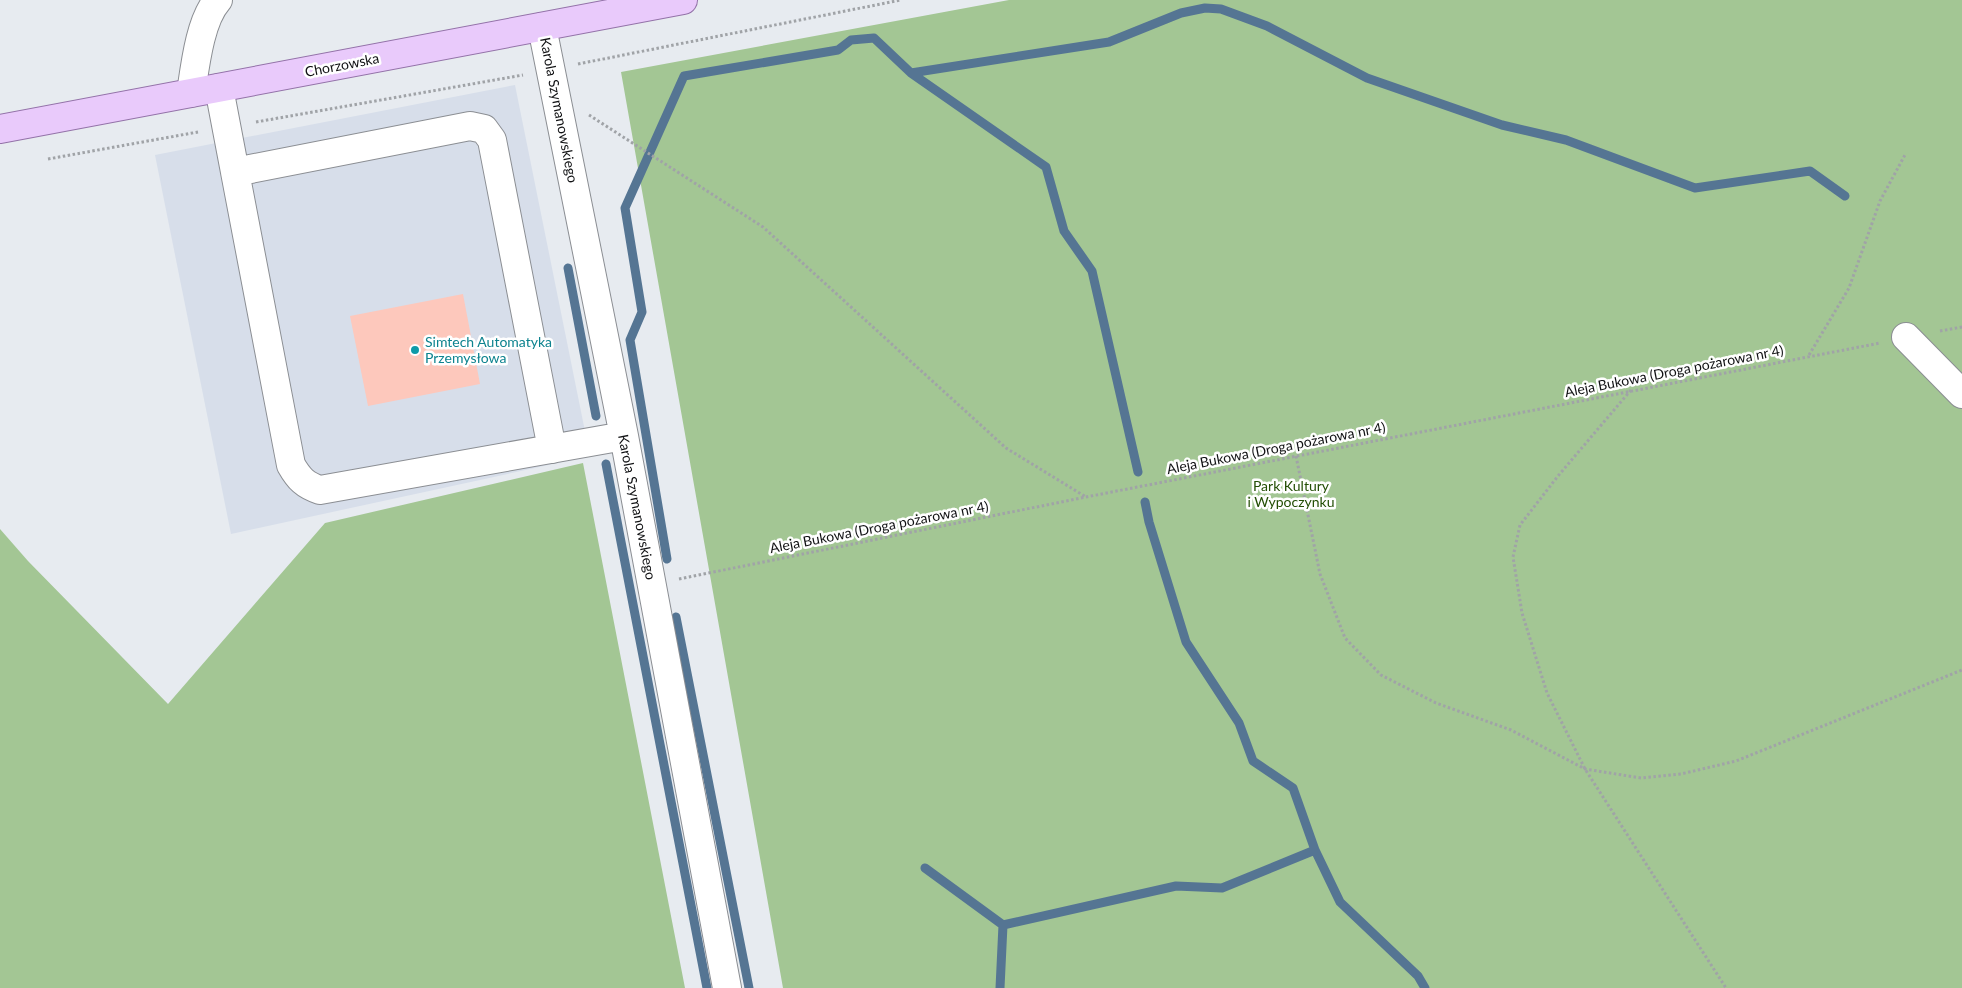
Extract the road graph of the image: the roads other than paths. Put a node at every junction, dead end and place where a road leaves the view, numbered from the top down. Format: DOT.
graph roads {
  1 [pos="218,0"];
  2 [pos="683,0"];
  3 [pos="542,27"];
  4 [pos="219,88"];
  5 [pos="191,93"];
  6 [pos="0,129"];
  7 [pos="235,172"];
  8 [pos="1906,338"];
  9 [pos="1962,394"];
  10 [pos="624,436"];
  11 [pos="552,449"];
  12 [pos="727,988"];
  1 -- 5 [label="street"];
  2 -- 3 [label="main road, Chorzowska"];
  3 -- 4 [label="main road, Chorzowska"];
  3 -- 10 [label="street, Karola Szymanowskiego"];
  4 -- 5 [label="main road, Chorzowska"];
  4 -- 7 [label="street"];
  5 -- 6 [label="main road, Chorzowska"];
  7 -- 11 [label="street"];
  7 -- 11 [label="street"];
  8 -- 9 [label="street"];
  10 -- 11 [label="street"];
  10 -- 12 [label="street, Karola Szymanowskiego"];
}
